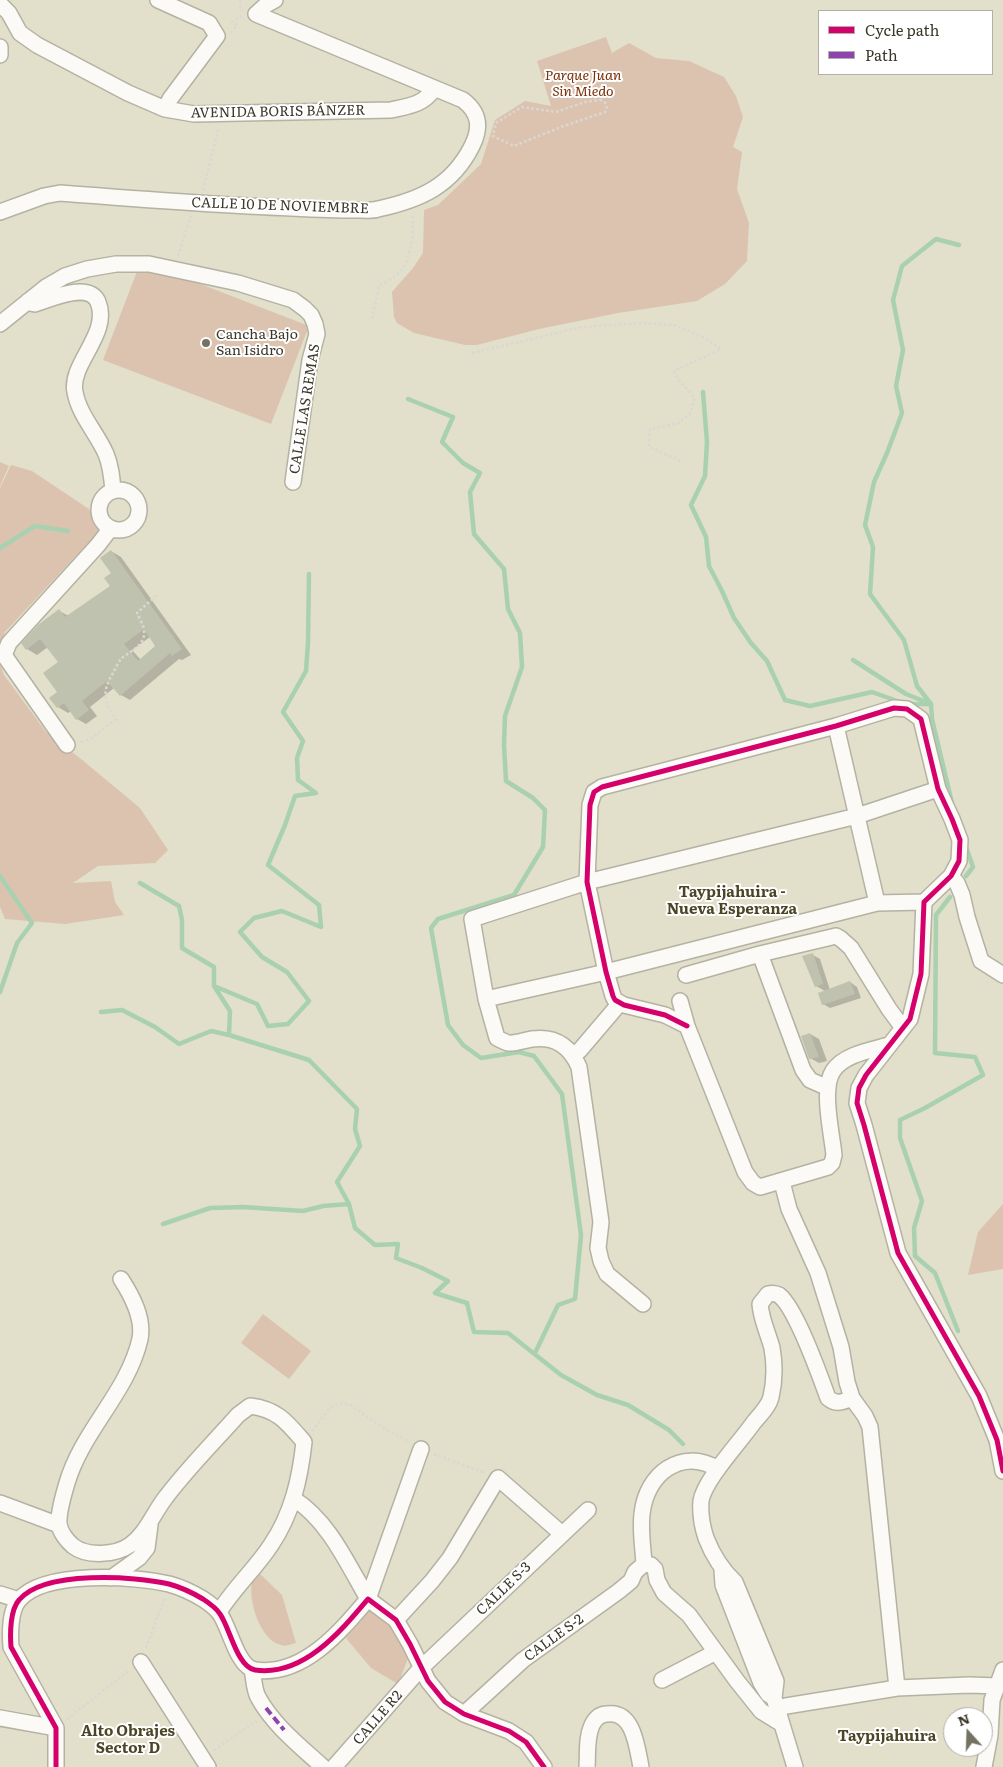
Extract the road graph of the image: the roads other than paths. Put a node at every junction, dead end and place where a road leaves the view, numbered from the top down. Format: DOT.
graph roads {
  1 [pos="158,0"];
  2 [pos="275,0"];
  3 [pos="0,4"];
  4 [pos="0,47"];
  5 [pos="0,55"];
  6 [pos="434,89"];
  7 [pos="165,109"];
  8 [pos="0,212"];
  9 [pos="28,301"];
  10 [pos="0,324"];
  11 [pos="293,482"];
  12 [pos="113,491"];
  13 [pos="111,528"];
  14 [pos="836,726"];
  15 [pos="67,745"];
  16 [pos="938,790"];
  17 [pos="857,816"];
  18 [pos="950,876"];
  19 [pos="587,882"];
  20 [pos="924,902"];
  21 [pos="877,903"];
  22 [pos="760,954"];
  23 [pos="606,972"];
  24 [pos="686,975"];
  25 [pos="1003,975"];
  26 [pos="486,999"];
  27 [pos="680,1001"];
  28 [pos="620,1003"];
  29 [pos="687,1026"];
  30 [pos="903,1028"];
  31 [pos="889,1045"];
  32 [pos="574,1055"];
  33 [pos="828,1088"];
  34 [pos="782,1182"];
  35 [pos="122,1279"];
  36 [pos="643,1304"];
  37 [pos="852,1398"];
  38 [pos="421,1449"];
  39 [pos="718,1469"];
  40 [pos="1003,1471"];
  41 [pos="294,1499"];
  42 [pos="0,1503"];
  43 [pos="588,1510"];
  44 [pos="152,1518"];
  45 [pos="59,1525"];
  46 [pos="562,1534"];
  47 [pos="644,1564"];
  48 [pos="111,1578"];
  49 [pos="0,1594"];
  50 [pos="368,1599"];
  51 [pos="19,1600"];
  52 [pos="219,1612"];
  53 [pos="396,1620"];
  54 [pos="716,1652"];
  55 [pos="140,1662"];
  56 [pos="421,1668"];
  57 [pos="252,1670"];
  58 [pos="1003,1670"];
  59 [pos="662,1680"];
  60 [pos="998,1686"];
  61 [pos="898,1688"];
  62 [pos="776,1704"];
  63 [pos="464,1714"];
  64 [pos="0,1718"];
  65 [pos="782,1724"];
  66 [pos="56,1728"];
  67 [pos="205,1762"];
  68 [pos="56,1767"];
  69 [pos="323,1767"];
  70 [pos="334,1767"];
  71 [pos="544,1767"];
  72 [pos="586,1767"];
  73 [pos="640,1767"];
  74 [pos="795,1767"];
  75 [pos="984,1767"];
  1 -- 7 [label="street"];
  2 -- 6 [label="street, CALLE 10 DE NOVIEMBRE"];
  3 -- 7 [label="street, AVENIDA BORIS BÁNZER"];
  4 -- 5 [label="street"];
  6 -- 7 [label="street, AVENIDA BORIS BÁNZER"];
  6 -- 8 [label="street, CALLE 10 DE NOVIEMBRE"];
  9 -- 10 [label="street, CALLE LAS REMAS"];
  9 -- 11 [label="street, CALLE LAS REMAS"];
  9 -- 12 [label="street"];
  12 -- 13 [label="street"];
  12 -- 13 [label="street"];
  13 -- 15 [label="street"];
  14 -- 16 [label="street"];
  14 -- 17 [label="street"];
  14 -- 19 [label="street"];
  16 -- 17 [label="street"];
  16 -- 18 [label="street"];
  17 -- 19 [label="street"];
  17 -- 21 [label="street"];
  18 -- 20 [label="street"];
  18 -- 25 [label="street"];
  19 -- 23 [label="street"];
  19 -- 26 [label="street"];
  20 -- 21 [label="street"];
  20 -- 30 [label="street"];
  21 -- 23 [label="street"];
  22 -- 24 [label="street"];
  22 -- 30 [label="street"];
  22 -- 33 [label="street"];
  23 -- 26 [label="street"];
  23 -- 28 [label="street"];
  26 -- 32 [label="street"];
  27 -- 29 [label="street"];
  28 -- 29 [label="street"];
  28 -- 32 [label="street"];
  29 -- 34 [label="street"];
  30 -- 31 [label="street"];
  31 -- 33 [label="street"];
  31 -- 40 [label="street"];
  32 -- 36 [label="street"];
  33 -- 34 [label="street"];
  34 -- 37 [label="street"];
  35 -- 45 [label="street"];
  37 -- 39 [label="street"];
  37 -- 61 [label="street"];
  38 -- 50 [label="street"];
  39 -- 47 [label="street"];
  39 -- 62 [label="street"];
  41 -- 44 [label="street"];
  41 -- 50 [label="street"];
  41 -- 52 [label="street"];
  42 -- 45 [label="street"];
  43 -- 46 [label="street, CALLE S-3"];
  44 -- 45 [label="street"];
  44 -- 48 [label="street"];
  46 -- 53 [label="street"];
  46 -- 56 [label="street, CALLE S-3"];
  47 -- 54 [label="street"];
  47 -- 63 [label="street, CALLE S-2"];
  48 -- 51 [label="street"];
  48 -- 52 [label="street"];
  49 -- 51 [label="street"];
  50 -- 53 [label="street"];
  50 -- 57 [label="street"];
  51 -- 66 [label="street"];
  52 -- 57 [label="street"];
  53 -- 56 [label="street"];
  54 -- 59 [label="street"];
  54 -- 65 [label="street"];
  55 -- 67 [label="street"];
  56 -- 63 [label="street"];
  56 -- 70 [label="street, CALLE R2"];
  57 -- 69 [label="street"];
  58 -- 60 [label="street"];
  60 -- 61 [label="street"];
  60 -- 75 [label="street"];
  61 -- 62 [label="street"];
  62 -- 65 [label="street"];
  63 -- 71 [label="street"];
  64 -- 66 [label="street"];
  65 -- 74 [label="street"];
  66 -- 68 [label="street"];
  72 -- 73 [label="street"];
}
